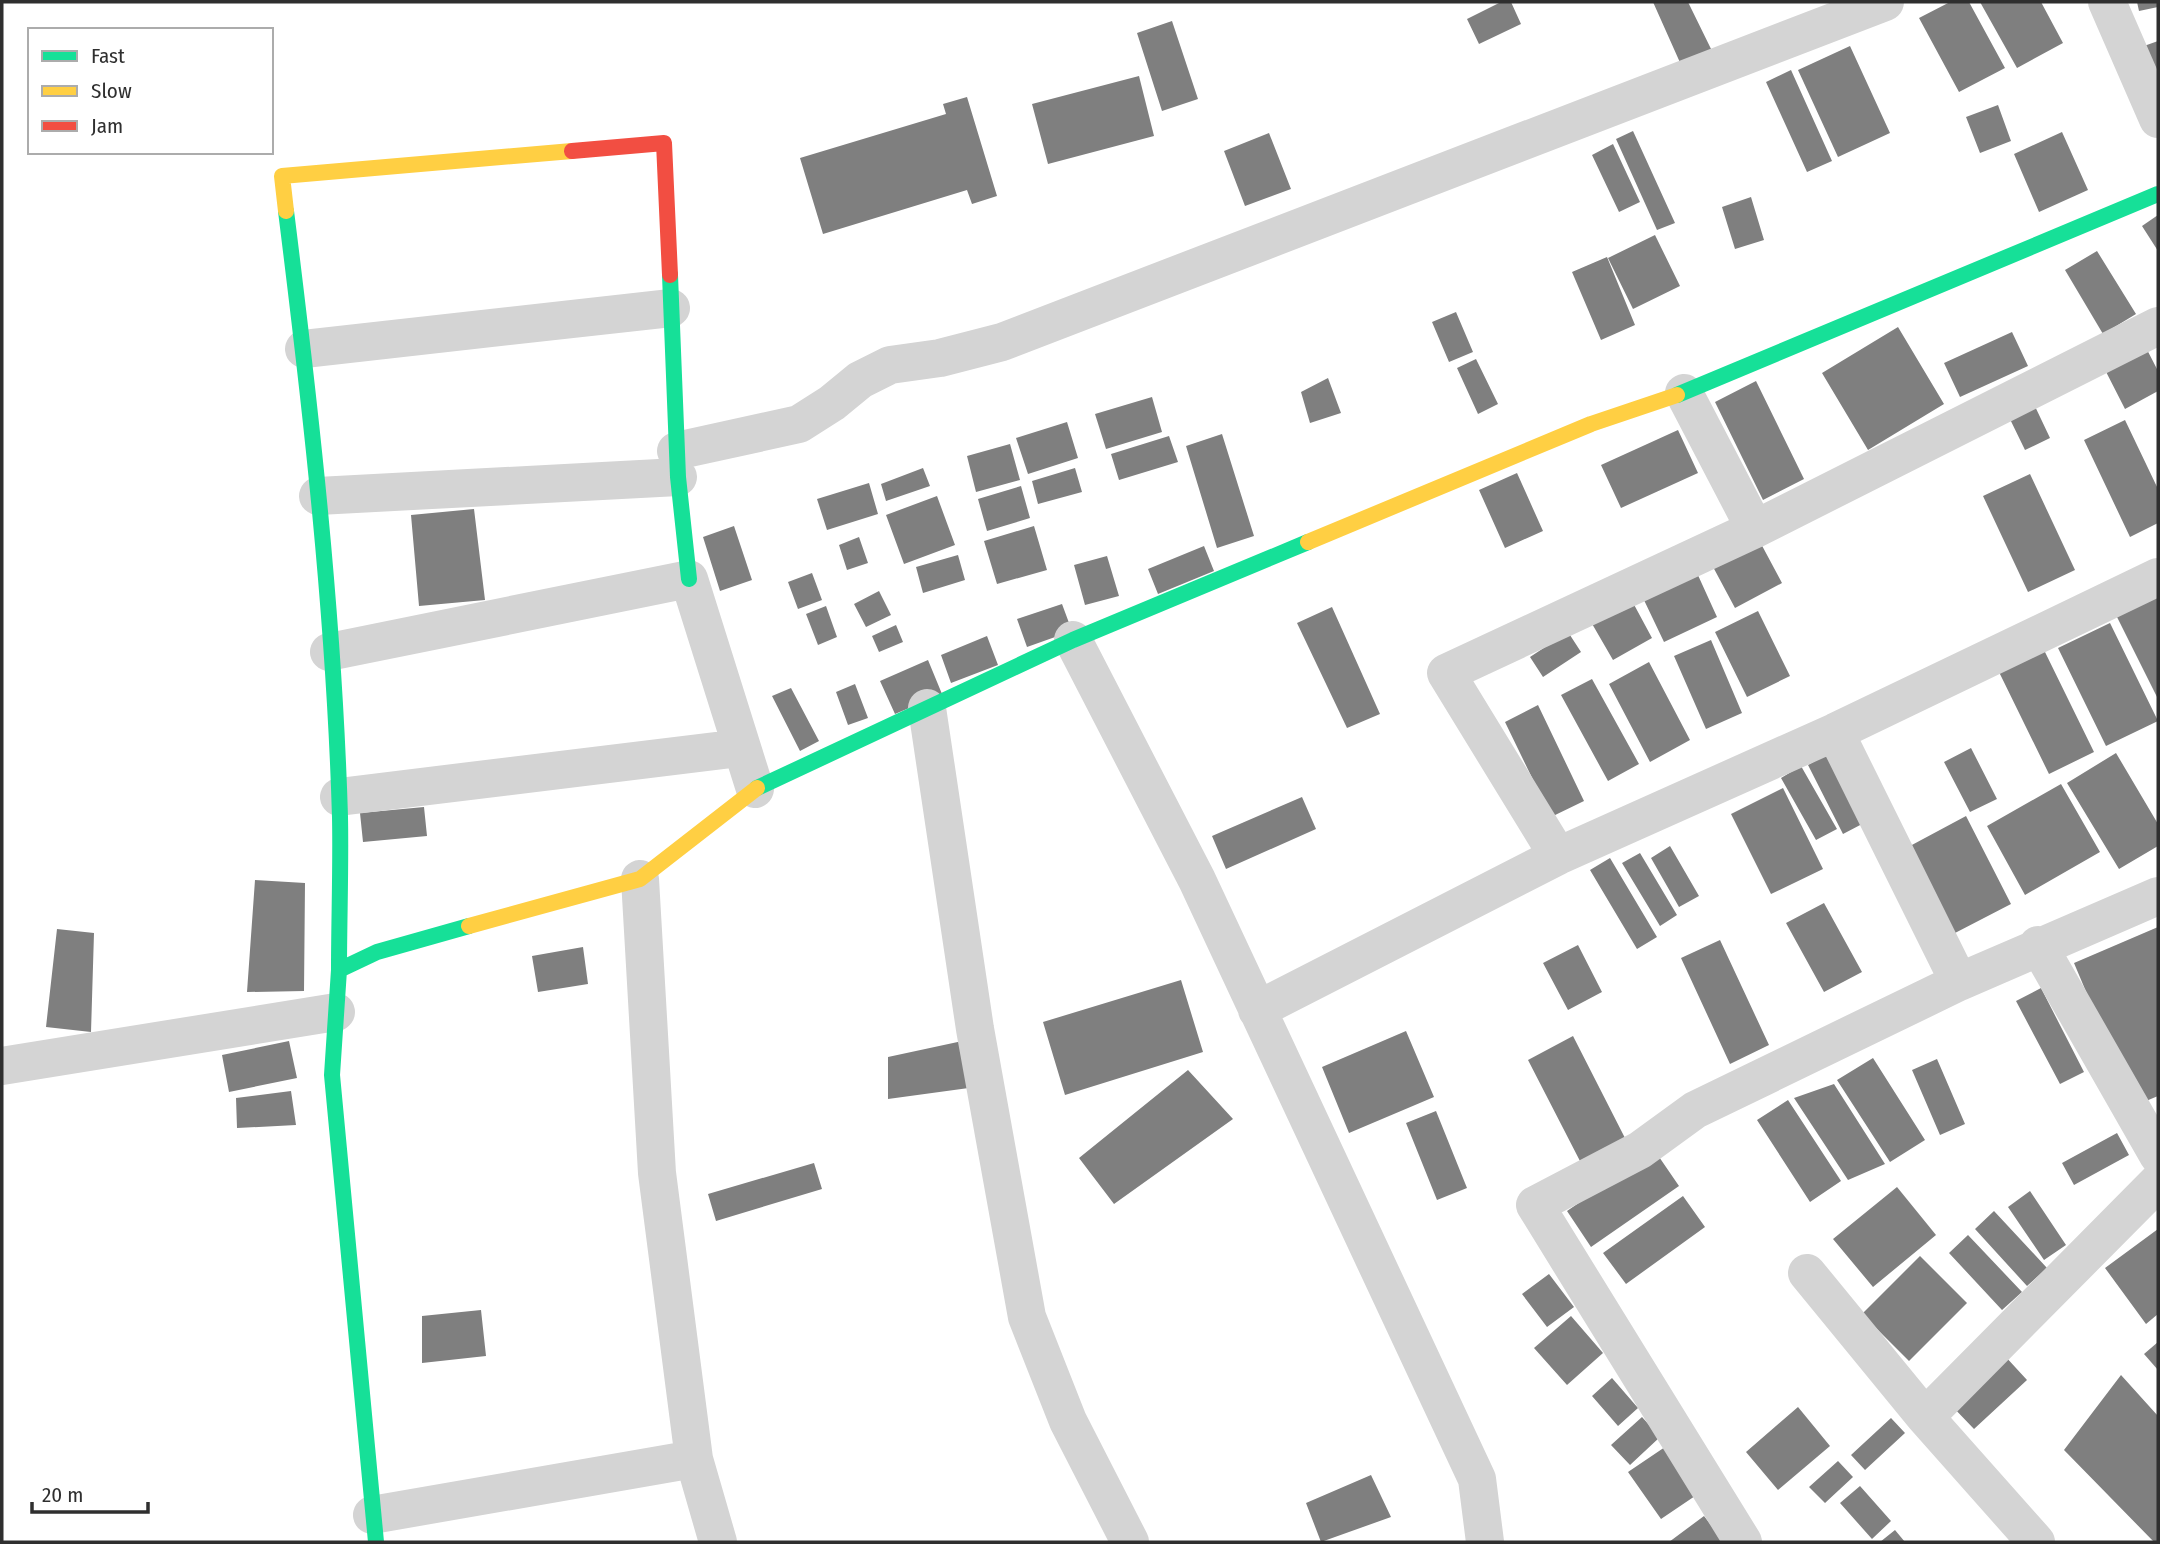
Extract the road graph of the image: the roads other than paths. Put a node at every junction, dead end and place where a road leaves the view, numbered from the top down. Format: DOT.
graph roads {
  1 [pos="1885,2"];
  2 [pos="2107,2"];
  3 [pos="2158,119"];
  4 [pos="2158,194"];
  5 [pos="671,308"];
  6 [pos="2158,326"];
  7 [pos="304,349"];
  8 [pos="1684,393"];
  9 [pos="677,464"];
  10 [pos="318,496"];
  11 [pos="1755,529"];
  12 [pos="2158,577"];
  13 [pos="689,579"];
  14 [pos="1073,640"];
  15 [pos="329,653"];
  16 [pos="927,708"];
  17 [pos="1835,732"];
  18 [pos="740,748"];
  19 [pos="755,789"];
  20 [pos="339,797"];
  21 [pos="1558,856"];
  22 [pos="640,879"];
  23 [pos="2158,896"];
  24 [pos="2038,946"];
  25 [pos="339,970"];
  26 [pos="1959,982"];
  27 [pos="1257,1010"];
  28 [pos="336,1012"];
  29 [pos="2,1066"];
  30 [pos="2158,1154"];
  31 [pos="2158,1182"];
  32 [pos="1807,1273"];
  33 [pos="1925,1416"];
  34 [pos="694,1459"];
  35 [pos="374,1529"];
  36 [pos="718,1542"];
  37 [pos="1129,1542"];
  38 [pos="1485,1542"];
  39 [pos="1743,1542"];
  40 [pos="2036,1542"];
  1 -- 9 [label="street"];
  2 -- 3 [label="street"];
  4 -- 8 [label="street"];
  5 -- 7 [label="street"];
  5 -- 7 [label="street"];
  5 -- 9 [label="street"];
  6 -- 11 [label="street"];
  7 -- 10 [label="street"];
  8 -- 11 [label="street"];
  8 -- 14 [label="street"];
  9 -- 10 [label="street"];
  9 -- 13 [label="street"];
  10 -- 15 [label="street"];
  11 -- 21 [label="street"];
  12 -- 17 [label="street"];
  13 -- 15 [label="street"];
  13 -- 18 [label="street"];
  14 -- 16 [label="street"];
  14 -- 27 [label="street"];
  15 -- 20 [label="street"];
  16 -- 19 [label="street"];
  16 -- 37 [label="street"];
  17 -- 21 [label="street"];
  17 -- 26 [label="street"];
  18 -- 19 [label="street"];
  18 -- 20 [label="street"];
  19 -- 22 [label="street"];
  20 -- 25 [label="street"];
  21 -- 27 [label="street"];
  22 -- 25 [label="street"];
  22 -- 34 [label="street"];
  23 -- 24 [label="street"];
  24 -- 26 [label="street"];
  24 -- 30 [label="street"];
  25 -- 28 [label="street"];
  26 -- 39 [label="street"];
  27 -- 38 [label="street"];
  28 -- 29 [label="street"];
  28 -- 35 [label="street"];
  31 -- 33 [label="street"];
  32 -- 33 [label="street"];
  33 -- 40 [label="street"];
  34 -- 35 [label="street"];
  34 -- 36 [label="street"];
}
